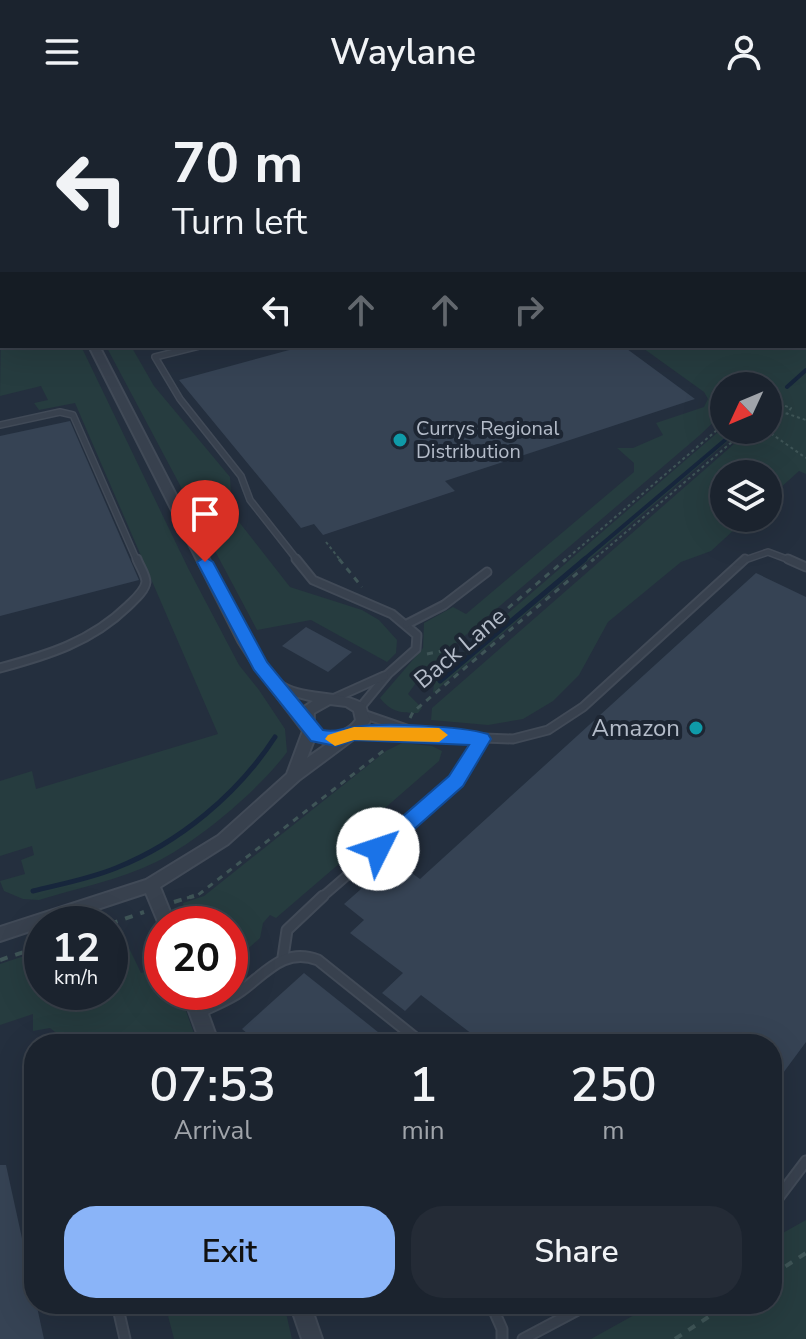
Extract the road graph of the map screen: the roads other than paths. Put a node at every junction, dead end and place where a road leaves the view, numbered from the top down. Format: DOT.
graph roads {
  1 [pos="95,348"];
  2 [pos="191,348"];
  3 [pos="0,425"];
  4 [pos="806,567"];
  5 [pos="487,572"];
  6 [pos="407,624"];
  7 [pos="0,668"];
  8 [pos="388,674"];
  9 [pos="276,685"];
  10 [pos="331,698"];
  11 [pos="361,711"];
  12 [pos="308,728"];
  13 [pos="404,732"];
  14 [pos="350,735"];
  15 [pos="482,739"];
  16 [pos="294,776"];
  17 [pos="151,885"];
  18 [pos="159,906"];
  19 [pos="0,934"];
  20 [pos="283,957"];
  21 [pos="198,1010"];
  22 [pos="199,1013"];
  23 [pos="206,1034"];
  24 [pos="410,1034"];
  25 [pos="806,1161"];
  26 [pos="782,1193"];
  27 [pos="119,1314"];
  28 [pos="303,1314"];
  29 [pos="495,1314"];
  30 [pos="570,1314"];
  31 [pos="125,1339"];
  32 [pos="312,1339"];
  33 [pos="502,1339"];
  34 [pos="523,1339"];
  1 -- 9 [label="street"];
  2 -- 6 [label="lane"];
  3 -- 7 [label="lane"];
  4 -- 15 [label="lane"];
  5 -- 6 [label="lane"];
  6 -- 8 [label="lane"];
  8 -- 10 [label="lane"];
  8 -- 11 [label="lane"];
  9 -- 10 [label="street"];
  9 -- 12 [label="street"];
  10 -- 11 [label="street"];
  10 -- 12 [label="street"];
  11 -- 13 [label="lane"];
  11 -- 14 [label="street"];
  12 -- 14 [label="street"];
  12 -- 16 [label="street"];
  13 -- 14 [label="lane"];
  13 -- 15 [label="lane"];
  14 -- 16 [label="street"];
  15 -- 20 [label="lane"];
  16 -- 17 [label="street"];
  17 -- 18 [label="street"];
  17 -- 19 [label="street"];
  20 -- 22 [label="lane"];
  20 -- 24 [label="lane"];
  21 -- 22 [label="street"];
  22 -- 23 [label="street"];
  25 -- 26 [label="lane"];
  27 -- 31 [label="lane"];
  28 -- 32 [label="street"];
  29 -- 33 [label="lane"];
  30 -- 34 [label="lane"];
}
